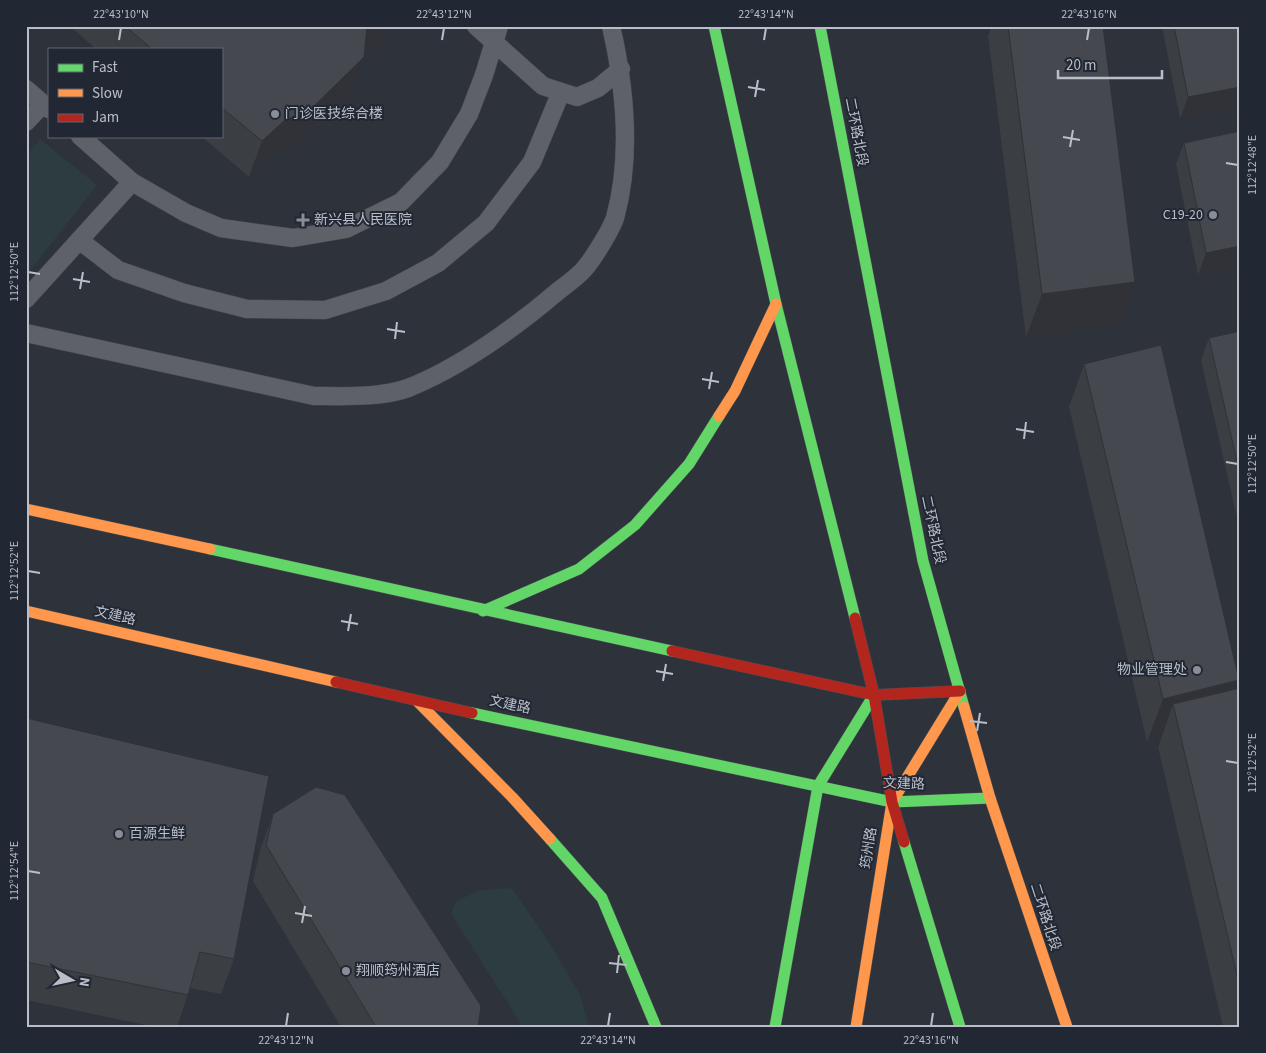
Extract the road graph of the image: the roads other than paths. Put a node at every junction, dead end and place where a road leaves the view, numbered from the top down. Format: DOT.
graph roads {
  1 [pos="476,26"];
  2 [pos="611,26"];
  3 [pos="714,26"];
  4 [pos="820,26"];
  5 [pos="496,34"];
  6 [pos="621,69"];
  7 [pos="26,89"];
  8 [pos="561,92"];
  9 [pos="46,106"];
  10 [pos="26,122"];
  11 [pos="82,138"];
  12 [pos="132,182"];
  13 [pos="79,240"];
  14 [pos="26,299"];
  15 [pos="776,304"];
  16 [pos="26,333"];
  17 [pos="26,509"];
  18 [pos="483,610"];
  19 [pos="26,611"];
  20 [pos="960,691"];
  21 [pos="874,695"];
  22 [pos="417,701"];
  23 [pos="818,786"];
  24 [pos="990,798"];
  25 [pos="892,802"];
  26 [pos="656,1027"];
  27 [pos="775,1027"];
  28 [pos="856,1027"];
  29 [pos="960,1027"];
  30 [pos="1067,1027"];
  1 -- 5 [label="lane"];
  2 -- 6 [label="lane"];
  3 -- 15 [label="main road"];
  4 -- 20 [label="main road, 二环路北段"];
  5 -- 8 [label="lane"];
  5 -- 12 [label="lane"];
  6 -- 8 [label="lane"];
  6 -- 16 [label="lane"];
  7 -- 9 [label="lane"];
  8 -- 13 [label="lane"];
  9 -- 10 [label="lane"];
  11 -- 12 [label="lane"];
  12 -- 13 [label="lane"];
  13 -- 14 [label="lane"];
  15 -- 18 [label="main road"];
  15 -- 21 [label="main road"];
  17 -- 18 [label="main road"];
  18 -- 21 [label="main road"];
  19 -- 22 [label="main road, 文建路"];
  20 -- 21 [label="main road"];
  20 -- 24 [label="main road, 二环路北段"];
  20 -- 25 [label="main road, 筠州路"];
  21 -- 23 [label="main road"];
  21 -- 25 [label="main road"];
  22 -- 23 [label="main road, 文建路"];
  22 -- 26 [label="main road"];
  23 -- 25 [label="main road, 文建路"];
  23 -- 27 [label="main road"];
  24 -- 25 [label="main road, 文建路"];
  24 -- 30 [label="main road, 二环路北段"];
  25 -- 28 [label="main road, 筠州路"];
  25 -- 29 [label="main road"];
}
